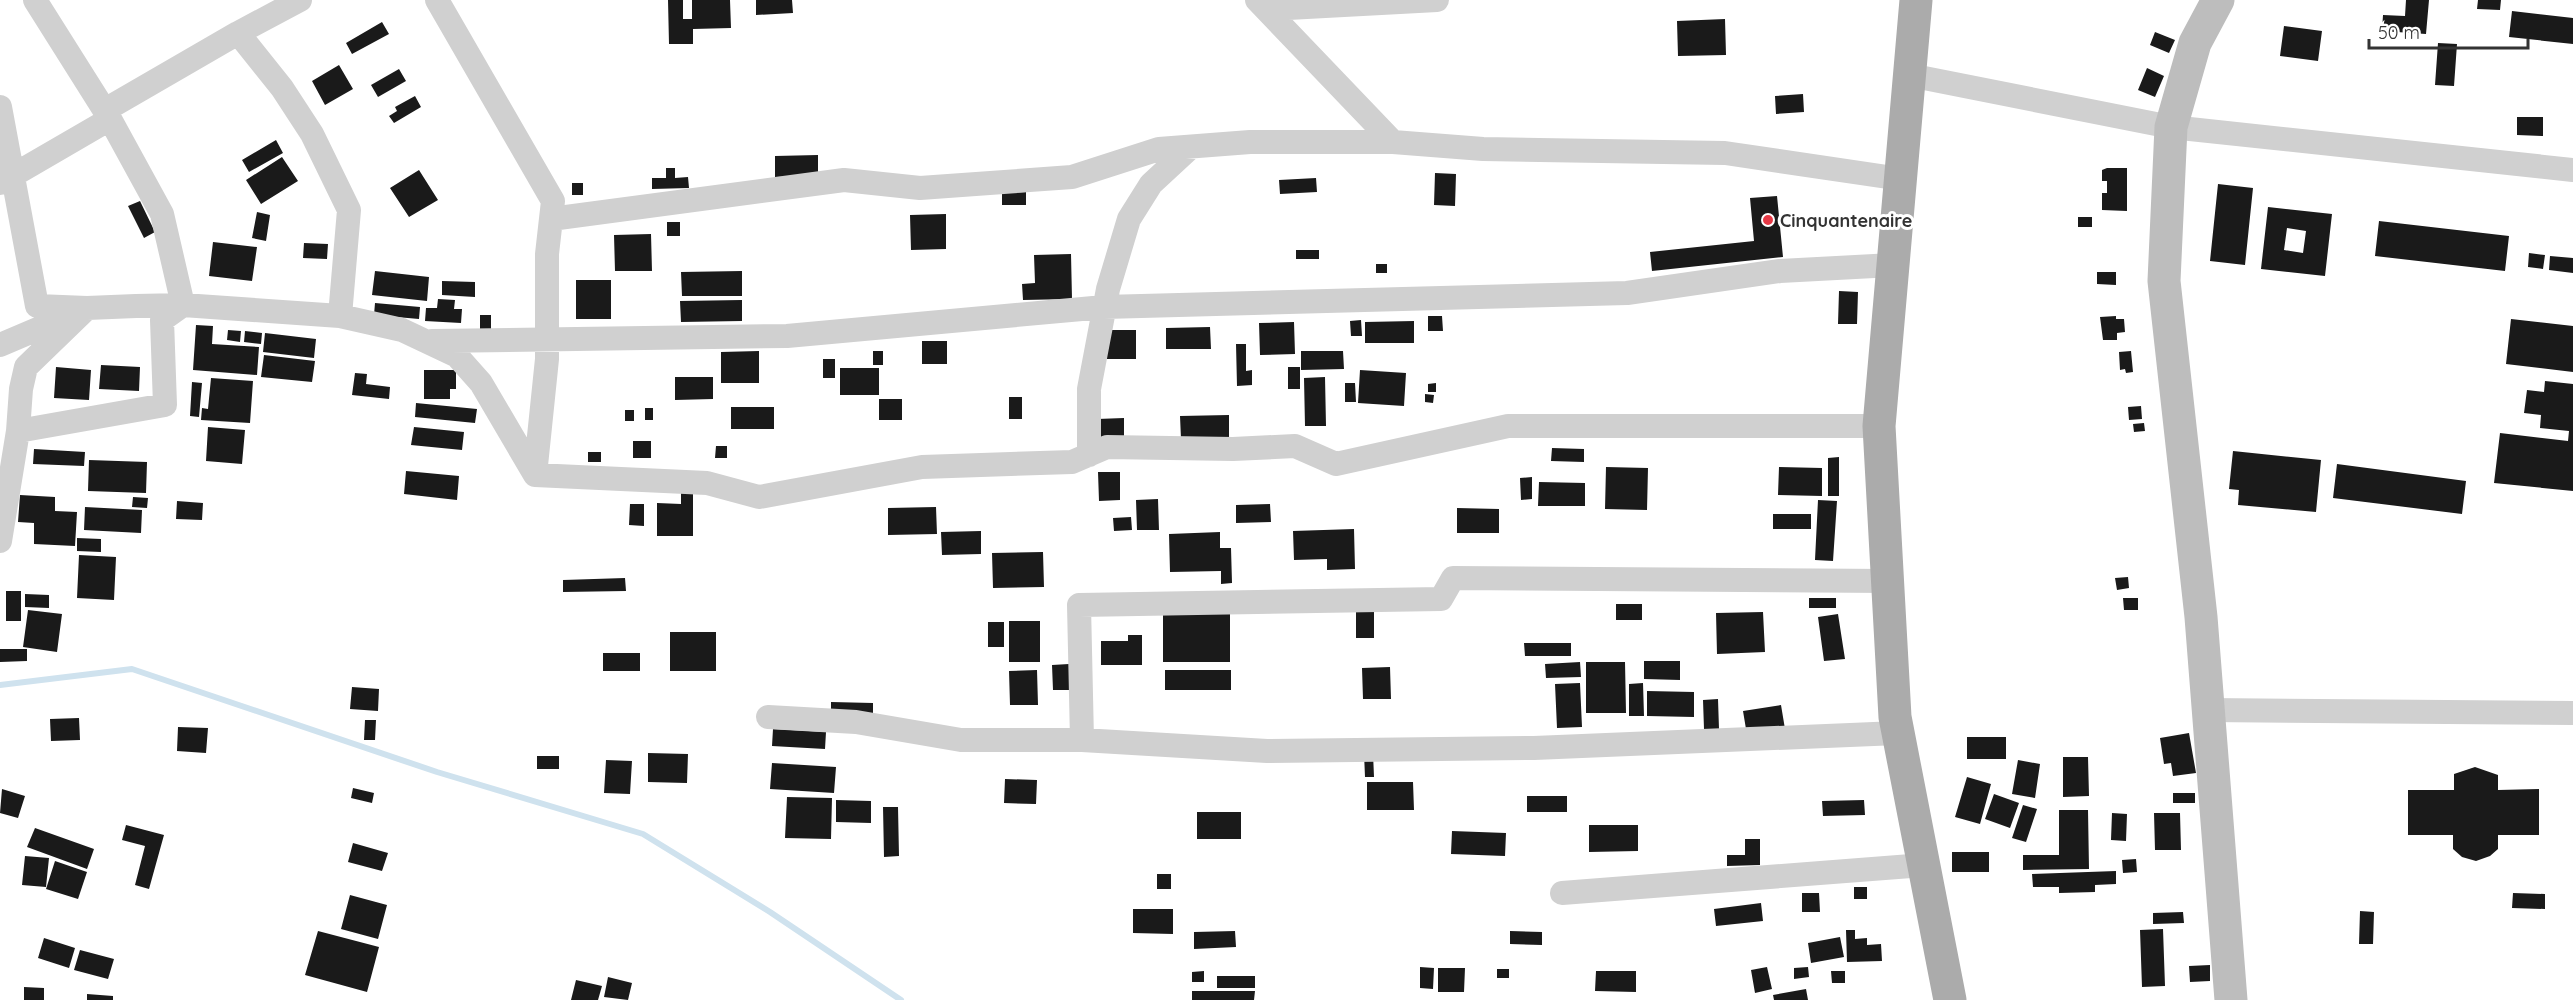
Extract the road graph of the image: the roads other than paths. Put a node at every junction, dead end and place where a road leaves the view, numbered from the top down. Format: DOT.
graph roads {
  1 [pos="35,0"];
  2 [pos="300,0"];
  3 [pos="437,0"];
  4 [pos="1437,0"];
  5 [pos="1916,0"];
  6 [pos="2218,0"];
  7 [pos="1263,4"];
  8 [pos="238,33"];
  9 [pos="1909,75"];
  10 [pos="0,107"];
  11 [pos="107,114"];
  12 [pos="2170,127"];
  13 [pos="1393,142"];
  14 [pos="1191,147"];
  15 [pos="2573,170"];
  16 [pos="1901,179"];
  17 [pos="6,180"];
  18 [pos="551,219"];
  19 [pos="1893,265"];
  20 [pos="183,305"];
  21 [pos="1104,307"];
  22 [pos="87,308"];
  23 [pos="340,316"];
  24 [pos="426,341"];
  25 [pos="547,341"];
  26 [pos="0,345"];
  27 [pos="1880,426"];
  28 [pos="18,431"];
  29 [pos="1089,455"];
  30 [pos="535,475"];
  31 [pos="0,541"];
  32 [pos="1888,581"];
  33 [pos="2208,710"];
  34 [pos="2573,713"];
  35 [pos="768,717"];
  36 [pos="1898,733"];
  37 [pos="1082,740"];
  38 [pos="1924,866"];
  39 [pos="1562,892"];
  40 [pos="1950,1000"];
  41 [pos="2231,1000"];
  1 -- 11 [label="street"];
  2 -- 8 [label="street"];
  3 -- 18 [label="street"];
  4 -- 7 [label="street"];
  5 -- 9 [label="main road"];
  6 -- 12 [label="street"];
  7 -- 13 [label="street"];
  8 -- 11 [label="street"];
  8 -- 23 [label="street"];
  9 -- 12 [label="street"];
  9 -- 16 [label="main road"];
  10 -- 17 [label="street"];
  11 -- 17 [label="street"];
  11 -- 20 [label="street"];
  12 -- 15 [label="street"];
  12 -- 33 [label="street"];
  13 -- 14 [label="street"];
  13 -- 16 [label="street"];
  14 -- 18 [label="street"];
  14 -- 21 [label="street"];
  16 -- 19 [label="main road"];
  17 -- 22 [label="street"];
  18 -- 25 [label="street"];
  19 -- 21 [label="street"];
  19 -- 27 [label="main road"];
  20 -- 22 [label="street"];
  20 -- 23 [label="street"];
  20 -- 28 [label="street"];
  21 -- 25 [label="street"];
  21 -- 29 [label="street"];
  22 -- 26 [label="street"];
  22 -- 28 [label="street"];
  23 -- 24 [label="street"];
  24 -- 25 [label="street"];
  24 -- 30 [label="street"];
  25 -- 30 [label="street"];
  27 -- 29 [label="street"];
  27 -- 32 [label="main road"];
  28 -- 31 [label="street"];
  29 -- 30 [label="street"];
  32 -- 36 [label="main road"];
  32 -- 37 [label="street"];
  33 -- 34 [label="street"];
  33 -- 41 [label="street"];
  35 -- 37 [label="street"];
  36 -- 37 [label="street"];
  36 -- 38 [label="main road"];
  38 -- 39 [label="street"];
  38 -- 40 [label="main road"];
}
